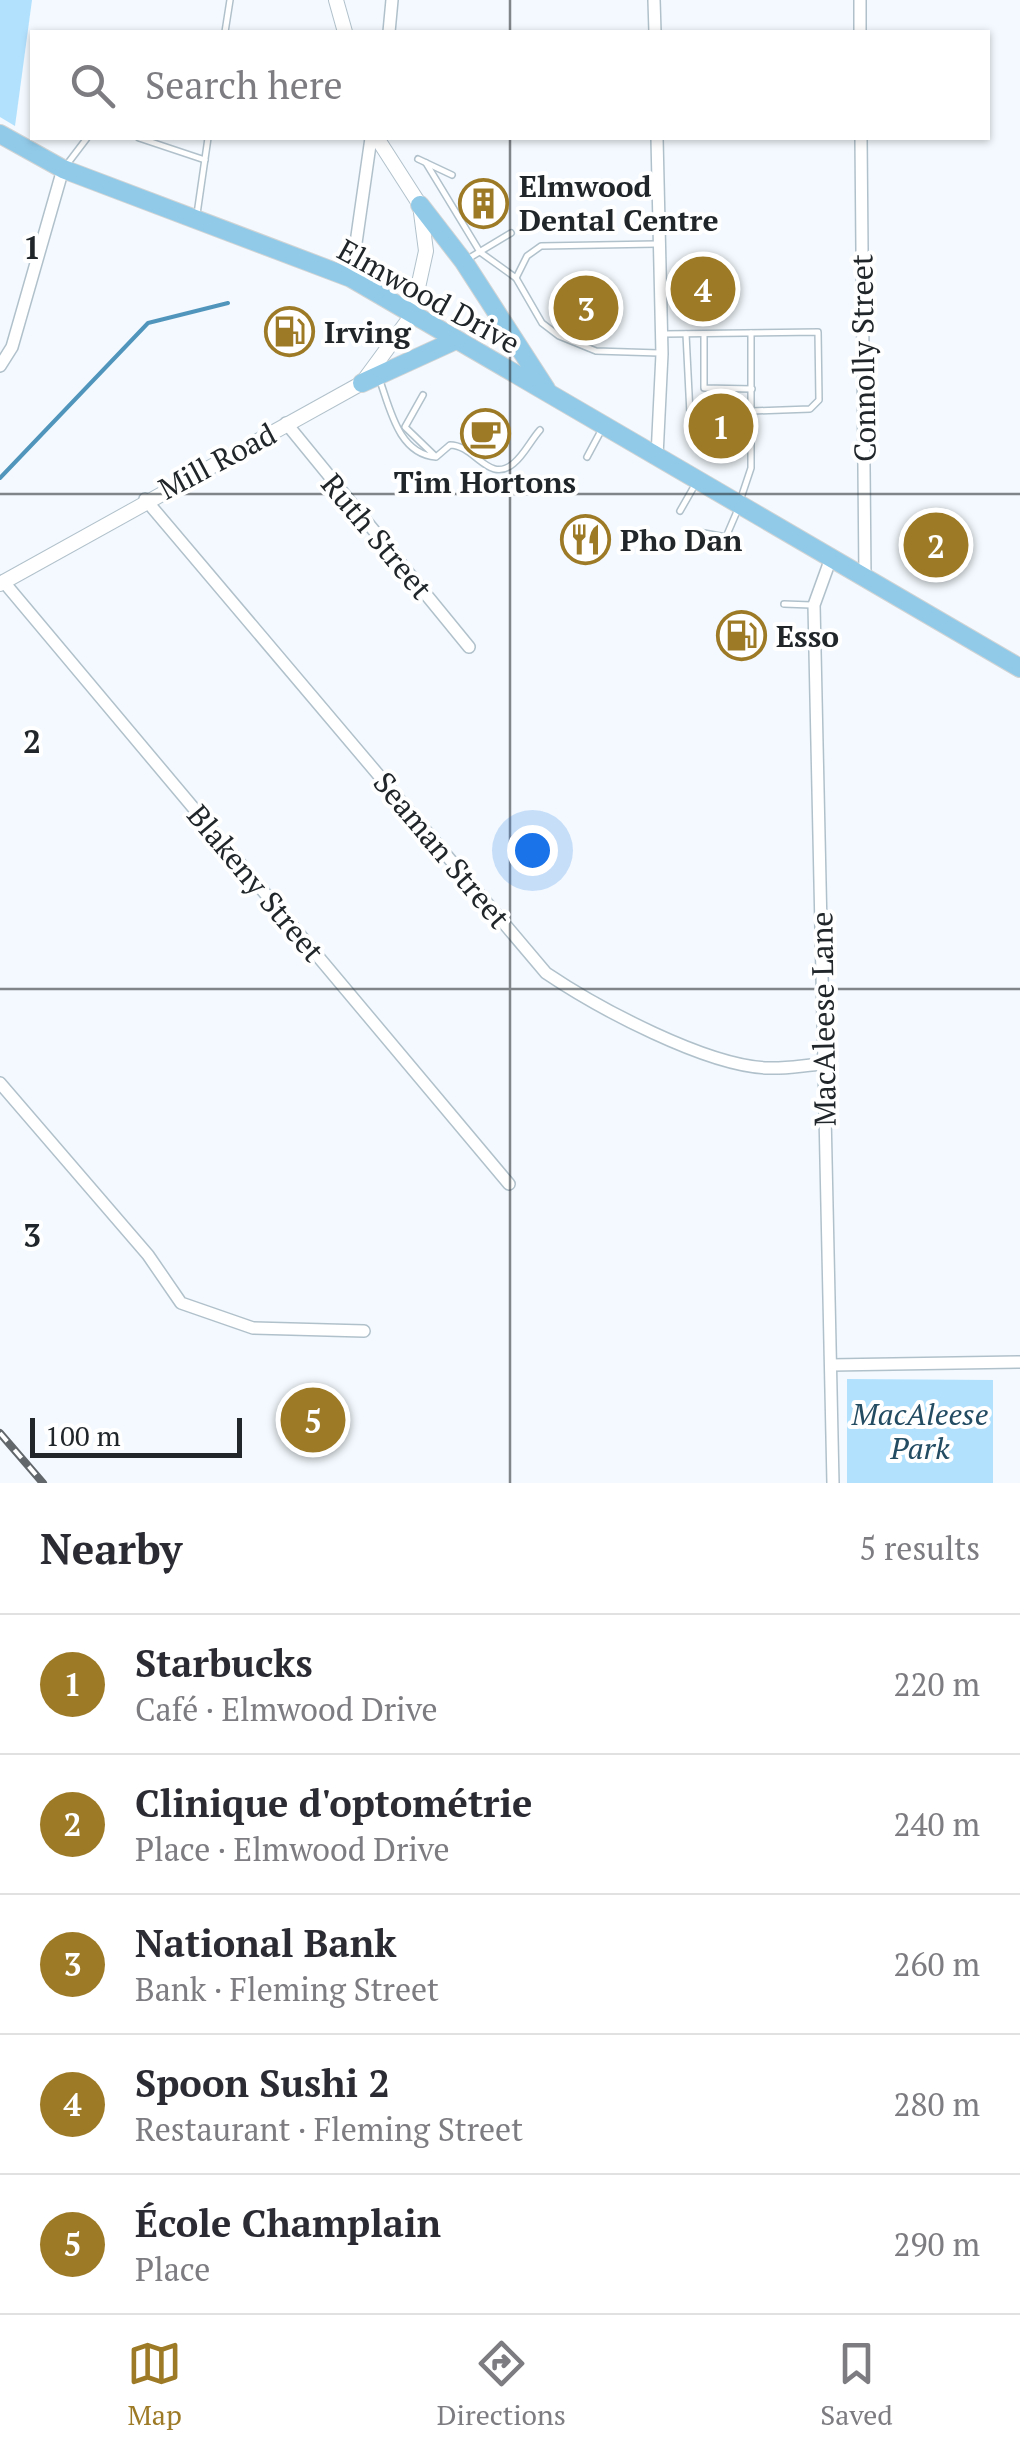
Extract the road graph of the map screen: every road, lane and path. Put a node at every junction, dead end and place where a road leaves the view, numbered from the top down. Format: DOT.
graph roads {
  1 [pos="230,0"];
  2 [pos="336,0"];
  3 [pos="392,0"];
  4 [pos="654,0"];
  5 [pos="860,0"];
  6 [pos="225,30"];
  7 [pos="344,30"];
  8 [pos="389,30"];
  9 [pos="655,30"];
  10 [pos="860,30"];
  11 [pos="0,134"];
  12 [pos="85,140"];
  13 [pos="145,140"];
  14 [pos="208,140"];
  15 [pos="374,140"];
  16 [pos="375,140"];
  17 [pos="657,140"];
  18 [pos="861,140"];
  19 [pos="418,159"];
  20 [pos="204,160"];
  21 [pos="426,163"];
  22 [pos="63,169"];
  23 [pos="452,175"];
  24 [pos="420,205"];
  25 [pos="196,222"];
  26 [pos="511,232"];
  27 [pos="660,244"];
  28 [pos="472,257"];
  29 [pos="351,278"];
  30 [pos="516,278"];
  31 [pos="412,315"];
  32 [pos="752,333"];
  33 [pos="662,334"];
  34 [pos="686,334"];
  35 [pos="704,334"];
  36 [pos="456,340"];
  37 [pos="662,354"];
  38 [pos="0,366"];
  39 [pos="370,379"];
  40 [pos="752,388"];
  41 [pos="550,394"];
  42 [pos="423,395"];
  43 [pos="752,410"];
  44 [pos="286,423"];
  45 [pos="604,426"];
  46 [pos="540,430"];
  47 [pos="751,444"];
  48 [pos="657,456"];
  49 [pos="436,457"];
  50 [pos="587,458"];
  51 [pos="697,480"];
  52 [pos="145,499"];
  53 [pos="740,504"];
  54 [pos="680,510"];
  55 [pos="693,532"];
  56 [pos="831,558"];
  57 [pos="865,578"];
  58 [pos="2,582"];
  59 [pos="784,604"];
  60 [pos="814,605"];
  61 [pos="469,646"];
  62 [pos="1020,668"];
  63 [pos="823,1064"];
  64 [pos="0,1083"];
  65 [pos="509,1184"];
  66 [pos="364,1331"];
  67 [pos="1020,1362"];
  68 [pos="832,1364"];
  69 [pos="833,1483"];
  1 -- 6 [label="lane"];
  2 -- 7 [label="street"];
  3 -- 8 [label="street"];
  4 -- 9 [label="street"];
  5 -- 10 [label="street"];
  11 -- 22 [label="main road, Elmwood Drive"];
  12 -- 22 [label="lane"];
  13 -- 20 [label="lane"];
  14 -- 20 [label="lane"];
  15 -- 29 [label="street"];
  16 -- 24 [label="street"];
  17 -- 27 [label="street"];
  18 -- 57 [label="street, Connolly Street"];
  19 -- 21 [label="lane"];
  20 -- 25 [label="lane"];
  21 -- 23 [label="lane"];
  21 -- 28 [label="lane"];
  22 -- 25 [label="main road, Elmwood Drive"];
  22 -- 38 [label="street"];
  24 -- 28 [label="main road"];
  24 -- 31 [label="street"];
  25 -- 29 [label="main road, Elmwood Drive"];
  26 -- 28 [label="lane"];
  27 -- 30 [label="lane"];
  27 -- 33 [label="street"];
  28 -- 30 [label="lane"];
  28 -- 41 [label="main road"];
  29 -- 31 [label="main road, Elmwood Drive"];
  30 -- 37 [label="lane"];
  31 -- 36 [label="main road, Elmwood Drive"];
  31 -- 39 [label="street, Mill Road"];
  32 -- 35 [label="lane"];
  32 -- 40 [label="lane"];
  32 -- 43 [label="lane"];
  33 -- 34 [label="lane"];
  33 -- 37 [label="street"];
  34 -- 35 [label="lane"];
  34 -- 47 [label="lane"];
  35 -- 40 [label="lane"];
  36 -- 39 [label="main road"];
  36 -- 41 [label="main road, Elmwood Drive"];
  37 -- 48 [label="street"];
  39 -- 44 [label="street, Mill Road"];
  39 -- 49 [label="lane"];
  40 -- 43 [label="lane"];
  41 -- 45 [label="main road, Elmwood Drive"];
  42 -- 49 [label="lane"];
  43 -- 47 [label="lane"];
  44 -- 52 [label="street, Mill Road"];
  44 -- 61 [label="street, Ruth Street"];
  45 -- 48 [label="main road, Elmwood Drive"];
  45 -- 50 [label="lane"];
  46 -- 49 [label="lane"];
  47 -- 53 [label="lane"];
  48 -- 51 [label="main road, Elmwood Drive"];
  51 -- 53 [label="main road, Elmwood Drive"];
  51 -- 54 [label="lane"];
  52 -- 58 [label="street, Mill Road"];
  52 -- 63 [label="street, Seaman Street"];
  53 -- 55 [label="lane"];
  53 -- 56 [label="main road, Elmwood Drive"];
  56 -- 57 [label="main road, Elmwood Drive"];
  56 -- 60 [label="street, MacAleese Lane"];
  57 -- 62 [label="main road, Elmwood Drive"];
  58 -- 65 [label="street, Blakeny Street"];
  59 -- 60 [label="lane"];
  60 -- 63 [label="street, MacAleese Lane"];
  63 -- 68 [label="street, MacAleese Lane"];
  64 -- 66 [label="street"];
  67 -- 68 [label="street"];
  68 -- 69 [label="street, MacAleese Lane"];
}
